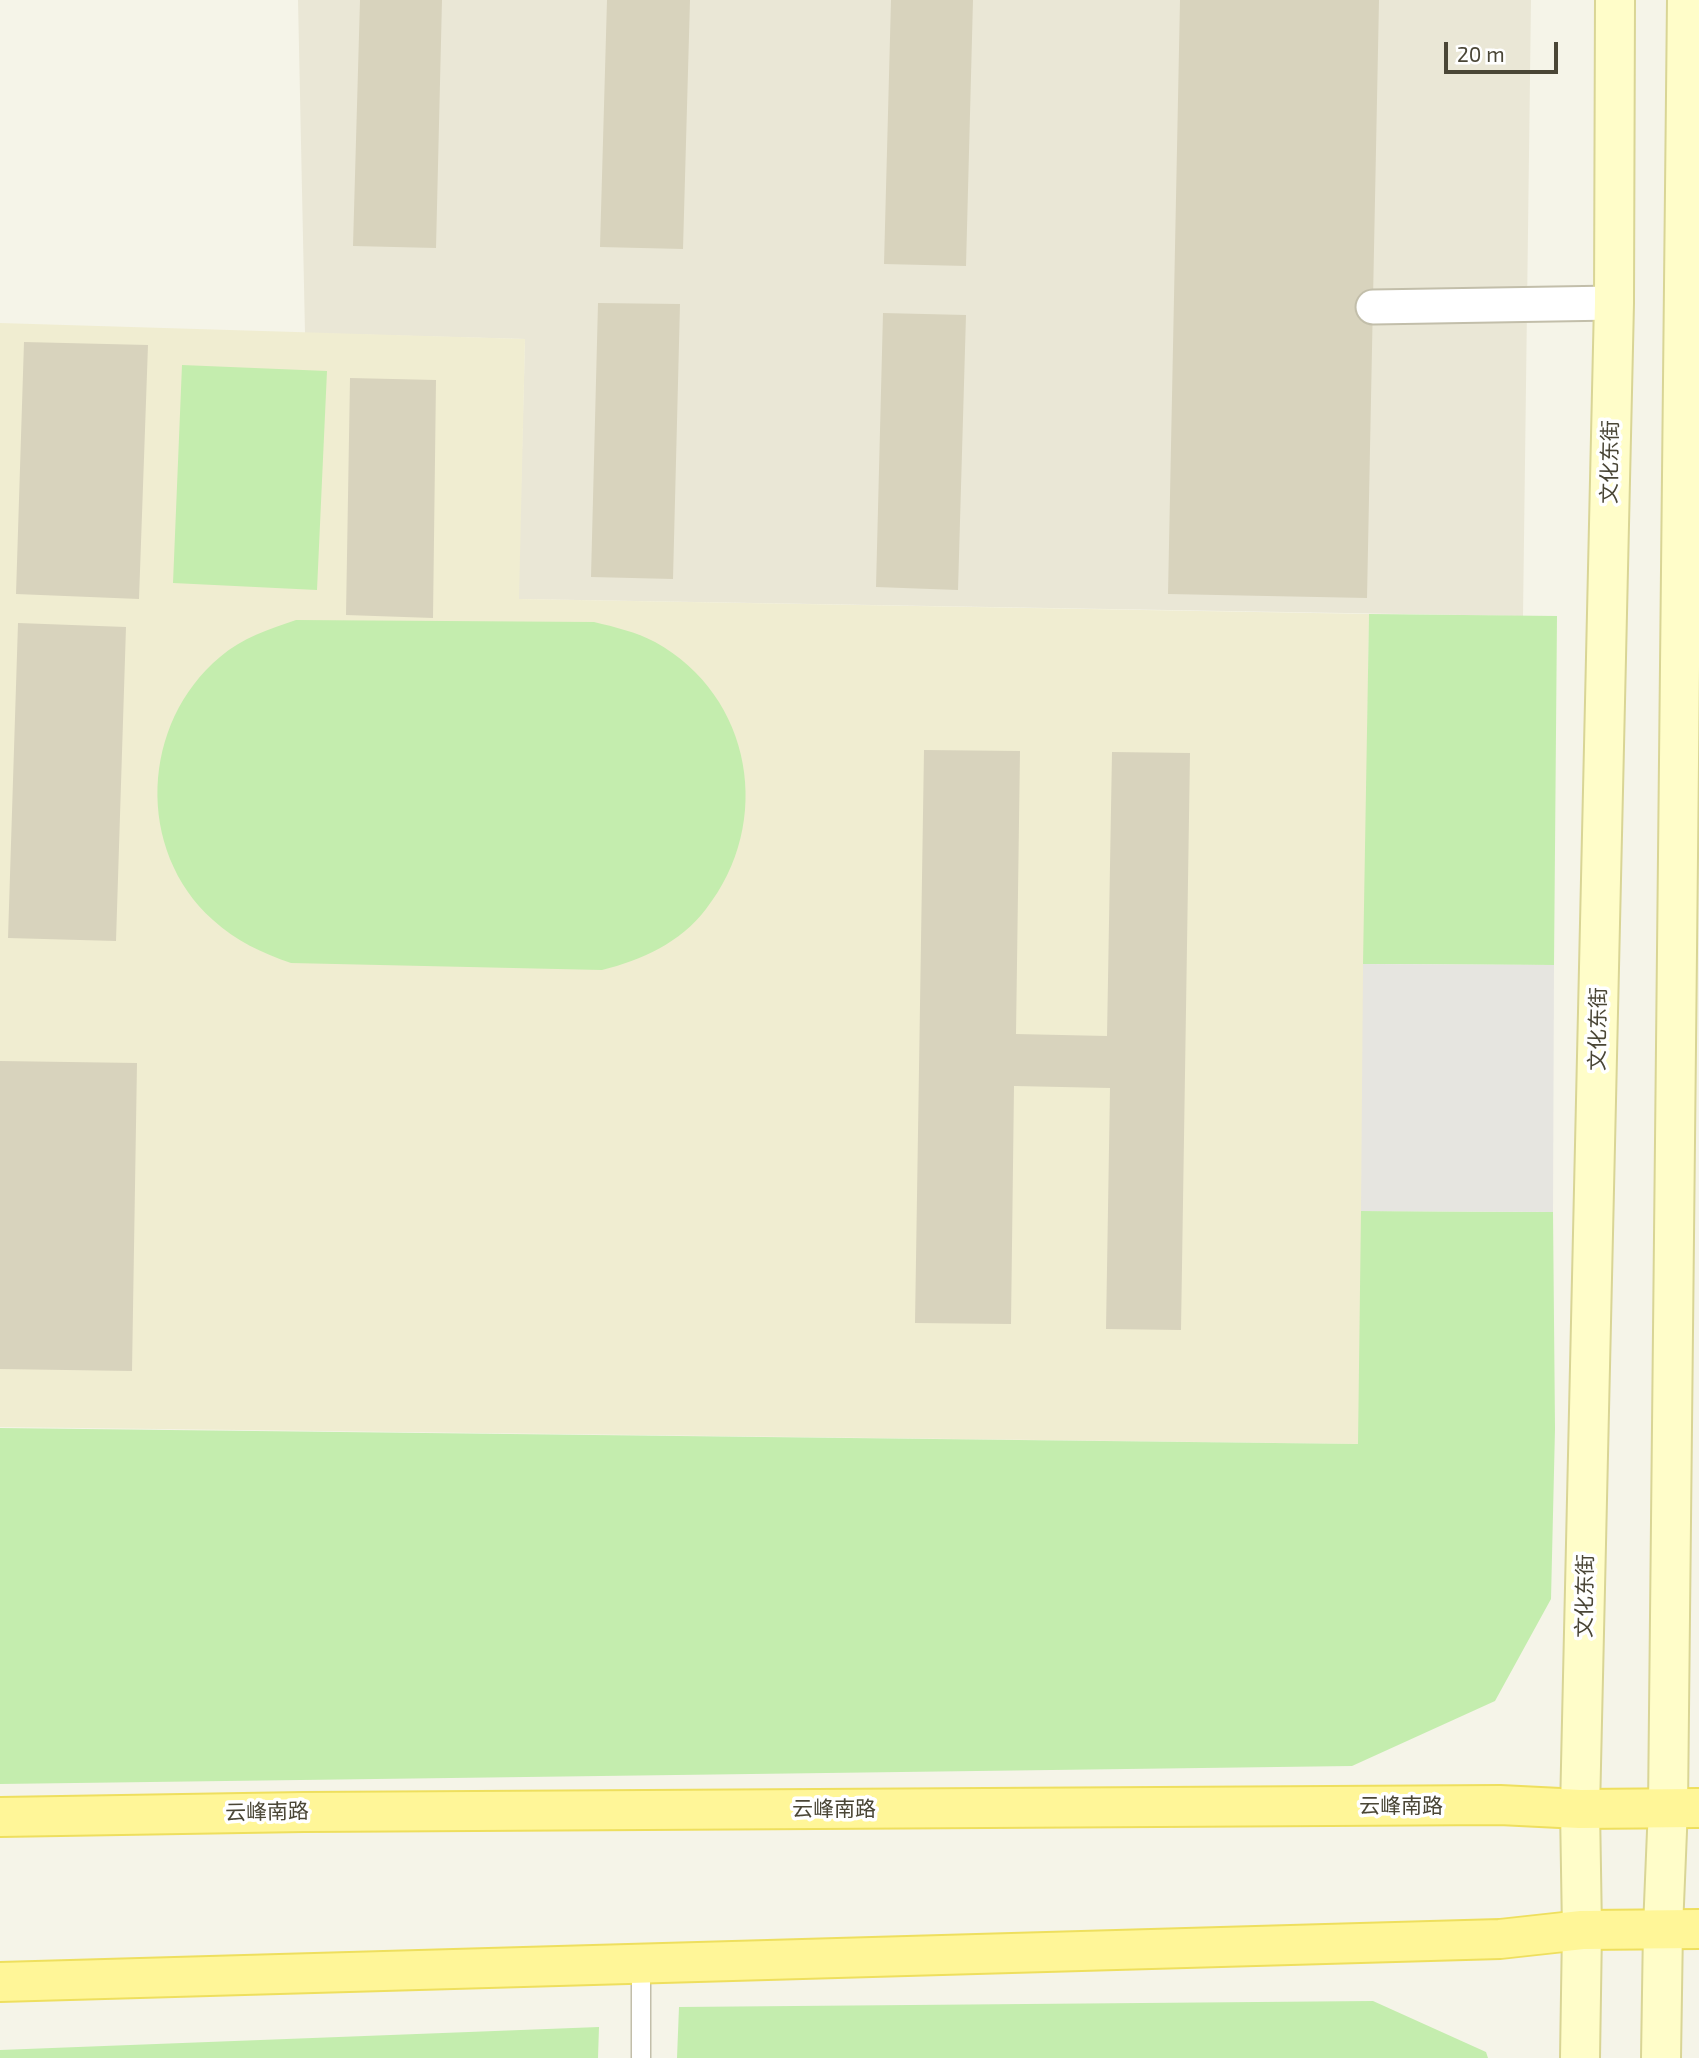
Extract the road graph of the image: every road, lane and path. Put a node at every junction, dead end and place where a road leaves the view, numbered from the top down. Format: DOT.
graph roads {
  1 [pos="1615,0"];
  2 [pos="1687,0"];
  3 [pos="1692,74"];
  4 [pos="1614,303"];
  5 [pos="1373,307"];
  6 [pos="1688,1021"];
  7 [pos="1684,1808"];
  8 [pos="1580,1809"];
  9 [pos="0,1817"];
  10 [pos="1681,1928"];
  11 [pos="1582,1930"];
  12 [pos="640,1964"];
  13 [pos="0,1982"];
  14 [pos="640,2058"];
  15 [pos="1580,2058"];
  16 [pos="1661,2058"];
  1 -- 4 [label="main road, 文化东街"];
  2 -- 3 [label="main road"];
  3 -- 6 [label="main road"];
  4 -- 5 [label="street"];
  4 -- 8 [label="main road, 文化东街"];
  6 -- 7 [label="main road"];
  7 -- 8 [label="main road, 云峰南路"];
  7 -- 10 [label="main road"];
  8 -- 9 [label="main road, 云峰南路"];
  8 -- 11 [label="main road, 文化东街"];
  10 -- 11 [label="main road"];
  10 -- 16 [label="main road"];
  11 -- 12 [label="main road"];
  11 -- 15 [label="main road, 文化东街"];
  12 -- 13 [label="main road"];
  12 -- 14 [label="lane"];
}
